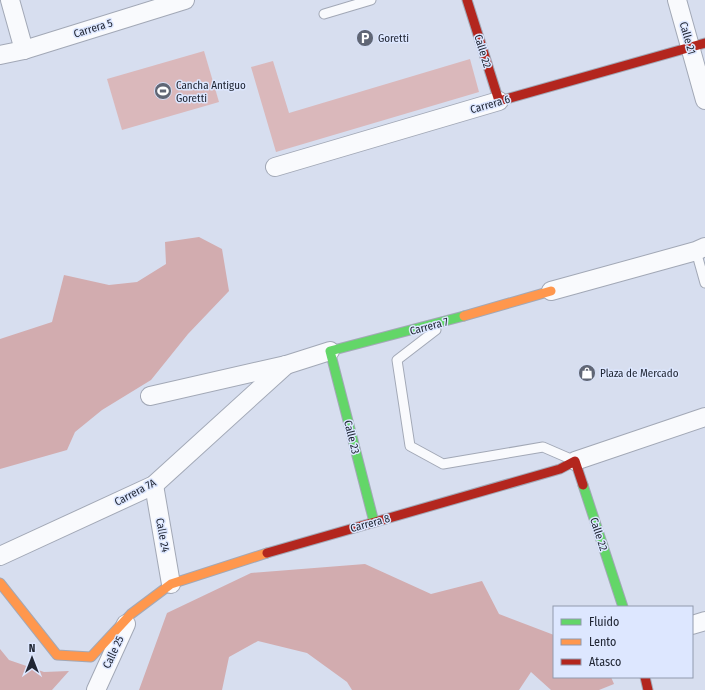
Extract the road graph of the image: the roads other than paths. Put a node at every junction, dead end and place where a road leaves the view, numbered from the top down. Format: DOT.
graph roads {
  1 [pos="10,0"];
  2 [pos="185,0"];
  3 [pos="371,0"];
  4 [pos="467,0"];
  5 [pos="677,0"];
  6 [pos="324,14"];
  7 [pos="698,45"];
  8 [pos="24,50"];
  9 [pos="0,55"];
  10 [pos="705,100"];
  11 [pos="499,101"];
  12 [pos="275,167"];
  13 [pos="701,249"];
  14 [pos="705,283"];
  15 [pos="551,291"];
  16 [pos="449,320"];
  17 [pos="330,351"];
  18 [pos="286,365"];
  19 [pos="150,396"];
  20 [pos="705,417"];
  21 [pos="575,461"];
  22 [pos="154,485"];
  23 [pos="374,522"];
  24 [pos="0,556"];
  25 [pos="0,583"];
  26 [pos="172,584"];
  27 [pos="623,606"];
  28 [pos="131,614"];
  29 [pos="705,621"];
  30 [pos="693,625"];
  31 [pos="644,678"];
  32 [pos="96,690"];
  33 [pos="648,690"];
  1 -- 8 [label="street"];
  2 -- 8 [label="street, Carrera 5"];
  3 -- 6 [label="lane"];
  4 -- 11 [label="street, Calle 22"];
  5 -- 7 [label="street, Calle 21"];
  7 -- 10 [label="street, Calle 21"];
  7 -- 11 [label="street, Carrera 6"];
  8 -- 9 [label="street, Carrera 5"];
  11 -- 12 [label="street, Carrera 6"];
  13 -- 14 [label="lane"];
  13 -- 15 [label="street, Carrera 7"];
  15 -- 16 [label="street, Carrera 7"];
  16 -- 17 [label="street, Carrera 7"];
  16 -- 21 [label="lane"];
  17 -- 18 [label="street, Carrera 7"];
  17 -- 23 [label="street, Calle 23"];
  18 -- 19 [label="street, Carrera 7"];
  18 -- 22 [label="street, Carrera 7A"];
  20 -- 21 [label="street, Carrera 8"];
  21 -- 23 [label="street, Carrera 8"];
  21 -- 27 [label="street, Calle 22"];
  22 -- 24 [label="street, Carrera 7A"];
  22 -- 26 [label="street, Calle 24"];
  23 -- 26 [label="street, Carrera 8"];
  25 -- 28 [label="street, Carrera 8"];
  26 -- 28 [label="street, Carrera 8"];
  28 -- 32 [label="street, Calle 25"];
  29 -- 30 [label="street"];
  31 -- 33 [label="street"];
}
